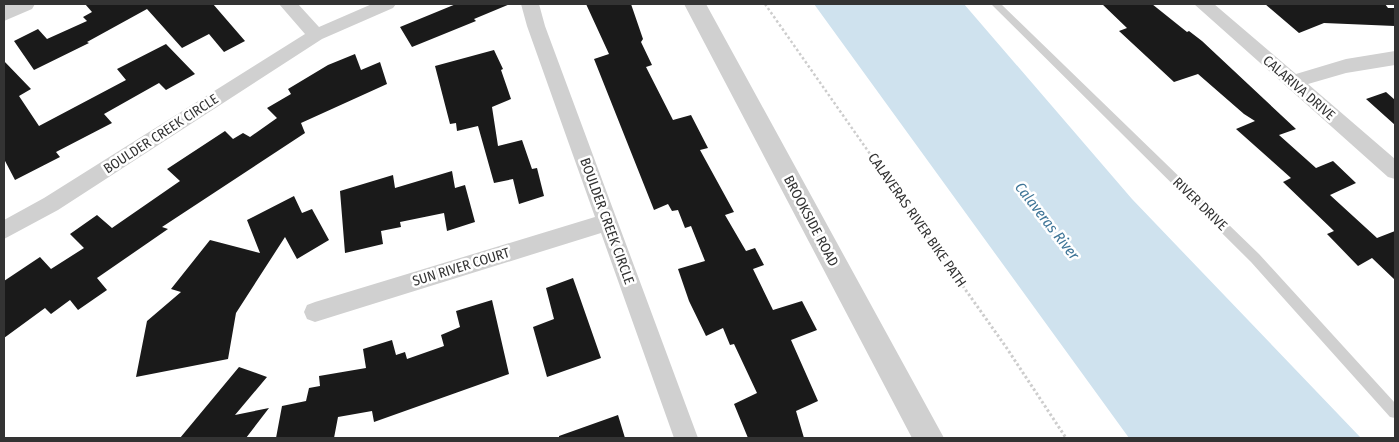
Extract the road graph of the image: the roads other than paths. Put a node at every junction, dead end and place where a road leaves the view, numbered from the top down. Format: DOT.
graph roads {
  1 [pos="24,4"];
  2 [pos="288,4"];
  3 [pos="387,4"];
  4 [pos="530,4"];
  5 [pos="695,4"];
  6 [pos="996,4"];
  7 [pos="1203,4"];
  8 [pos="4,14"];
  9 [pos="316,35"];
  10 [pos="1395,58"];
  11 [pos="1292,82"];
  12 [pos="1395,171"];
  13 [pos="607,222"];
  14 [pos="4,230"];
  15 [pos="315,312"];
  16 [pos="1395,412"];
  17 [pos="686,438"];
  18 [pos="929,438"];
  1 -- 8 [label="street"];
  2 -- 9 [label="street"];
  3 -- 9 [label="street, BOULDER CREEK CIRCLE"];
  4 -- 13 [label="street, BOULDER CREEK CIRCLE"];
  5 -- 18 [label="street, BROOKSIDE ROAD"];
  6 -- 16 [label="lane, RIVER DRIVE"];
  7 -- 11 [label="street, CALARIVA DRIVE"];
  9 -- 14 [label="street, BOULDER CREEK CIRCLE"];
  10 -- 11 [label="street"];
  11 -- 12 [label="street, CALARIVA DRIVE"];
  13 -- 15 [label="street, SUN RIVER COURT"];
  13 -- 17 [label="street, BOULDER CREEK CIRCLE"];
}
